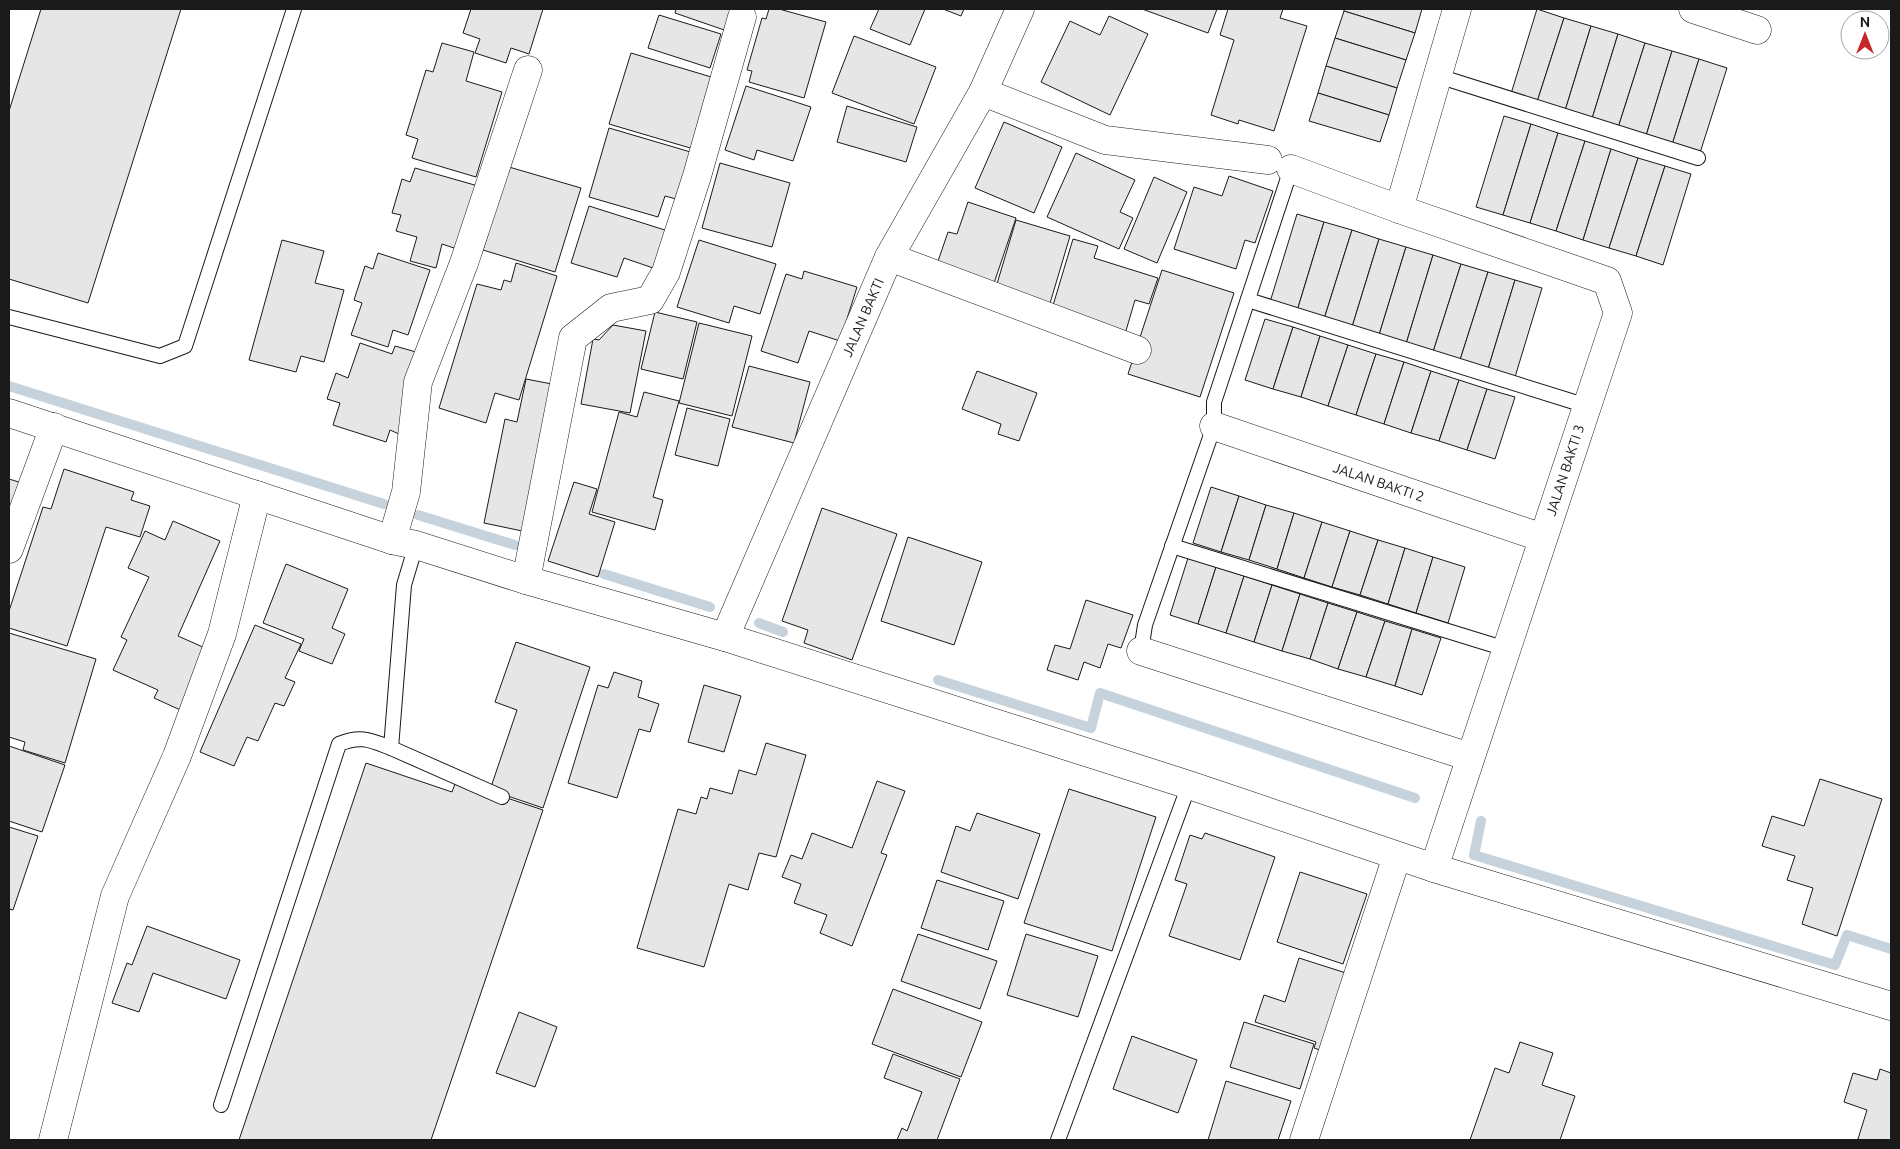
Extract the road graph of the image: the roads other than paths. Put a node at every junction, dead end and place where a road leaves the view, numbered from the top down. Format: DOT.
graph roads {
  1 [pos="294,9"];
  2 [pos="1020,9"];
  3 [pos="1457,9"];
  4 [pos="1693,9"];
  5 [pos="742,17"];
  6 [pos="1756,30"];
  7 [pos="528,70"];
  8 [pos="1438,76"];
  9 [pos="983,92"];
  10 [pos="1698,158"];
  11 [pos="1279,165"];
  12 [pos="1399,209"];
  13 [pos="889,257"];
  14 [pos="1248,300"];
  15 [pos="9,317"];
  16 [pos="1137,350"];
  17 [pos="1587,406"];
  18 [pos="9,413"];
  19 [pos="1214,426"];
  20 [pos="54,427"];
  21 [pos="258,495"];
  22 [pos="1543,538"];
  23 [pos="404,543"];
  24 [pos="1172,546"];
  25 [pos="9,549"];
  26 [pos="526,580"];
  27 [pos="725,637"];
  28 [pos="1506,649"];
  29 [pos="1141,651"];
  30 [pos="391,748"];
  31 [pos="1470,758"];
  32 [pos="1189,785"];
  33 [pos="502,797"];
  34 [pos="1397,856"];
  35 [pos="1434,868"];
  36 [pos="1891,1006"];
  37 [pos="221,1105"];
  38 [pos="52,1140"];
  39 [pos="1058,1140"];
  40 [pos="1304,1140"];
  1 -- 15 [label="lane"];
  2 -- 9 [label="street, JALAN BAKTI"];
  3 -- 8 [label="street"];
  4 -- 6 [label="street"];
  5 -- 26 [label="street"];
  7 -- 23 [label="street"];
  8 -- 10 [label="lane"];
  8 -- 12 [label="street"];
  9 -- 11 [label="street"];
  9 -- 13 [label="street, JALAN BAKTI"];
  11 -- 12 [label="street"];
  11 -- 14 [label="lane"];
  12 -- 17 [label="street, JALAN BAKTI 3"];
  13 -- 16 [label="street"];
  13 -- 27 [label="street, JALAN BAKTI"];
  14 -- 17 [label="lane"];
  14 -- 19 [label="lane"];
  17 -- 22 [label="street, JALAN BAKTI 3"];
  18 -- 20 [label="street"];
  19 -- 22 [label="street, JALAN BAKTI 2"];
  19 -- 24 [label="lane"];
  20 -- 21 [label="street"];
  20 -- 25 [label="street"];
  21 -- 23 [label="street"];
  21 -- 38 [label="street"];
  22 -- 28 [label="street, JALAN BAKTI 3"];
  23 -- 26 [label="street"];
  23 -- 30 [label="lane"];
  24 -- 28 [label="lane"];
  24 -- 29 [label="lane"];
  26 -- 27 [label="street"];
  27 -- 32 [label="street"];
  28 -- 31 [label="street, JALAN BAKTI 3"];
  29 -- 31 [label="street"];
  30 -- 33 [label="lane"];
  30 -- 37 [label="lane"];
  31 -- 35 [label="street, JALAN BAKTI 3"];
  32 -- 34 [label="street"];
  32 -- 39 [label="lane"];
  34 -- 35 [label="street"];
  34 -- 40 [label="street"];
  35 -- 36 [label="street"];
}
